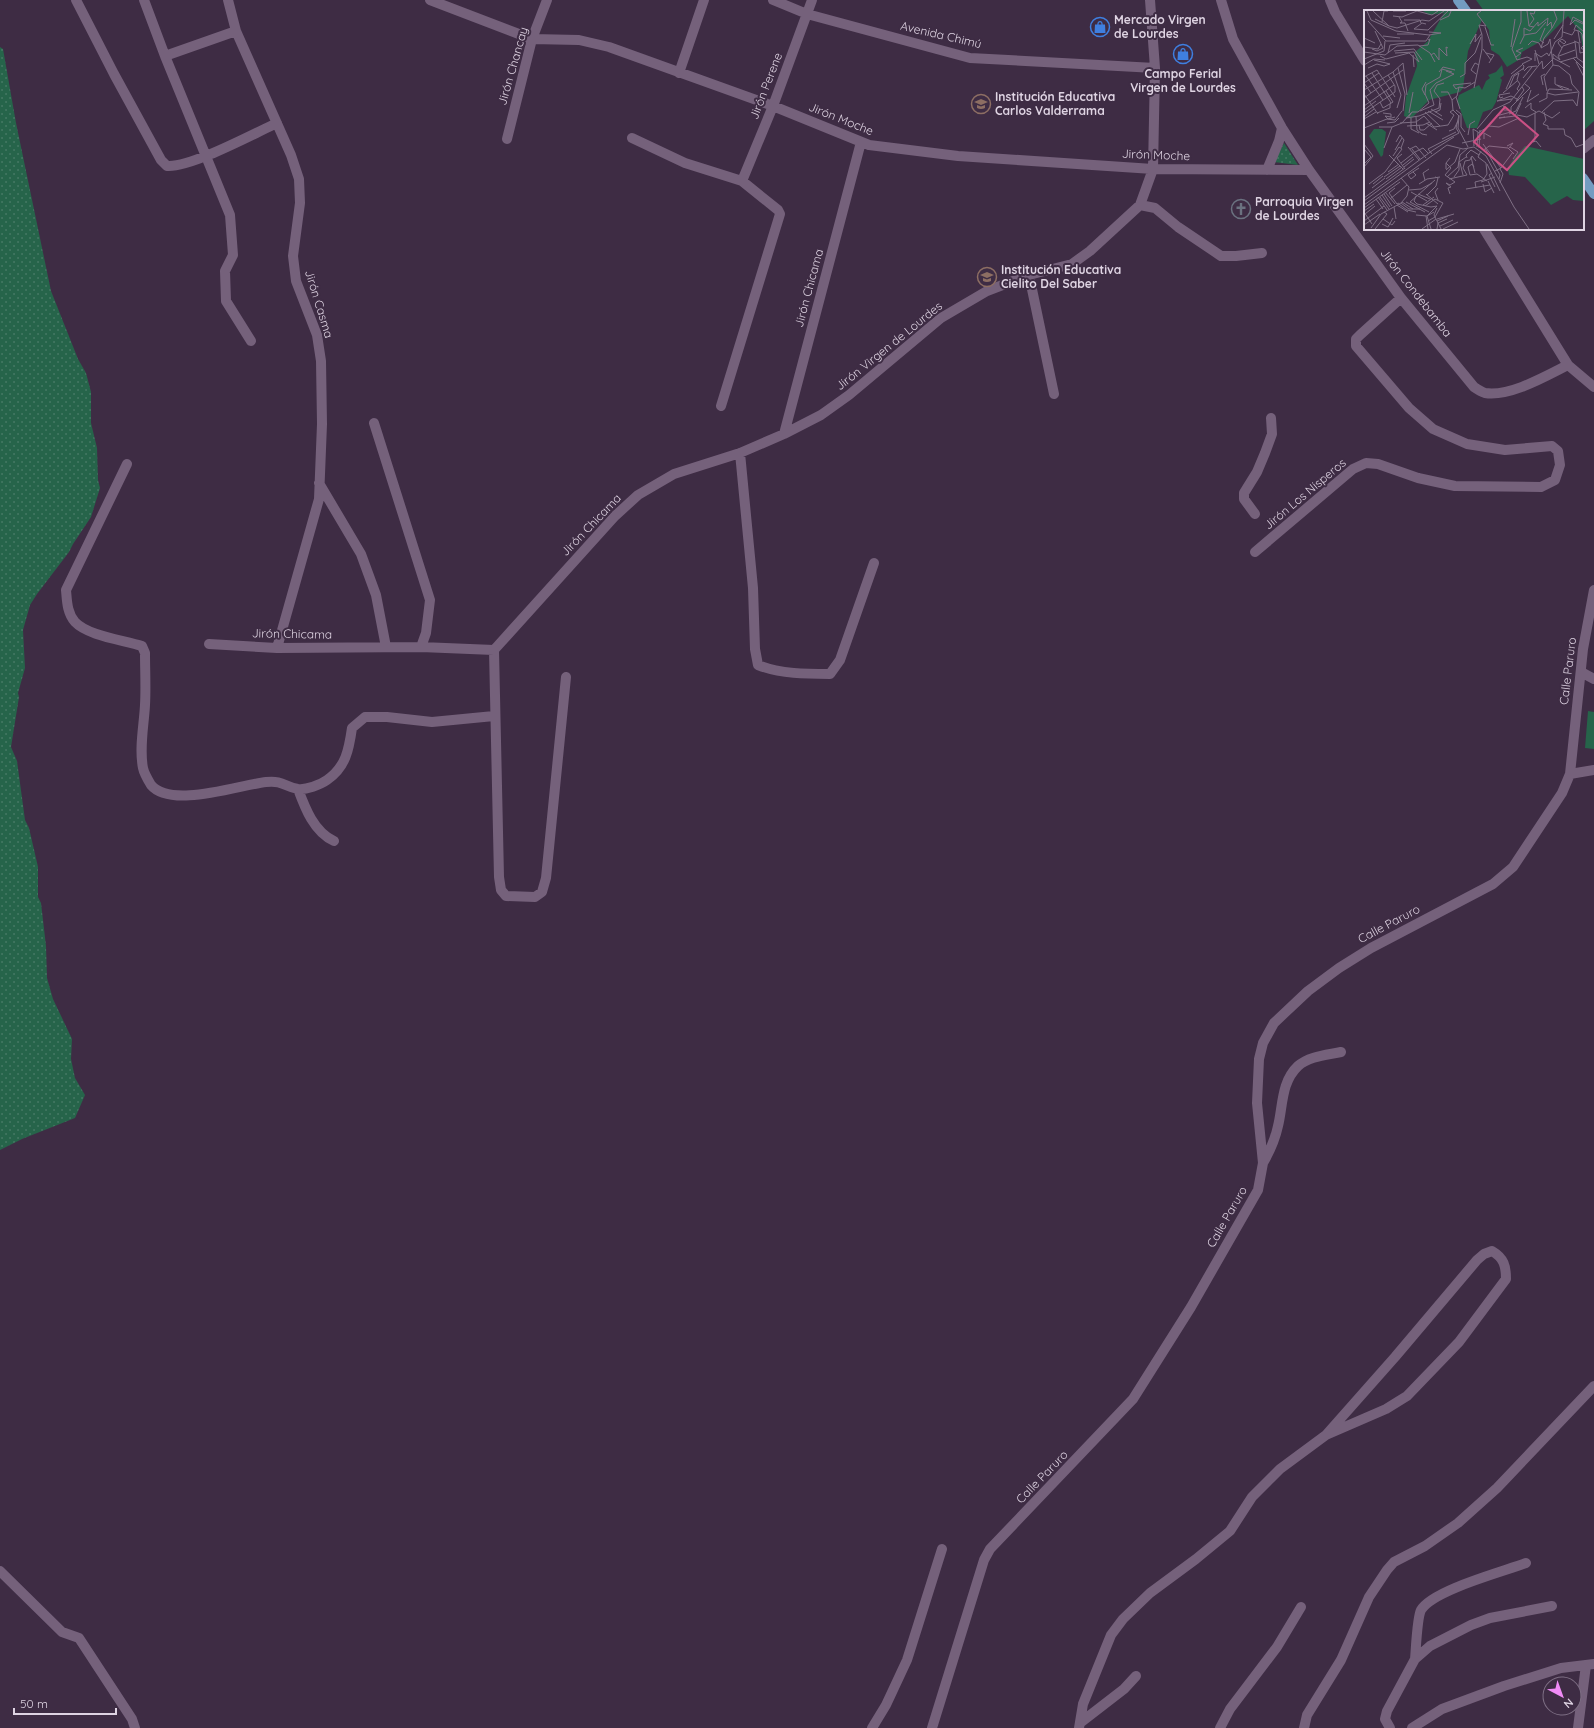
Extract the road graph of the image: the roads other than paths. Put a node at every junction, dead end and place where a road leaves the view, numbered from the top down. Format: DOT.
graph roads {
  1 [pos="76,0"];
  2 [pos="144,0"];
  3 [pos="228,0"];
  4 [pos="430,0"];
  5 [pos="548,0"];
  6 [pos="704,0"];
  7 [pos="773,0"];
  8 [pos="812,0"];
  9 [pos="1150,0"];
  10 [pos="1221,0"];
  11 [pos="1330,0"];
  12 [pos="1458,0"];
  13 [pos="1465,10"];
  14 [pos="807,14"];
  15 [pos="236,31"];
  16 [pos="532,39"];
  17 [pos="165,56"];
  18 [pos="1364,59"];
  19 [pos="1155,68"];
  20 [pos="679,73"];
  21 [pos="773,106"];
  22 [pos="277,123"];
  23 [pos="1282,128"];
  24 [pos="632,138"];
  25 [pos="507,139"];
  26 [pos="1594,140"];
  27 [pos="861,142"];
  28 [pos="1584,148"];
  29 [pos="206,156"];
  30 [pos="1153,169"];
  31 [pos="1267,170"];
  32 [pos="1308,170"];
  33 [pos="1584,179"];
  34 [pos="742,181"];
  35 [pos="1594,194"];
  36 [pos="1140,205"];
  37 [pos="1485,230"];
  38 [pos="1262,253"];
  39 [pos="1029,275"];
  40 [pos="1401,298"];
  41 [pos="250,341"];
  42 [pos="1568,365"];
  43 [pos="1594,387"];
  44 [pos="1054,394"];
  45 [pos="720,406"];
  46 [pos="1270,418"];
  47 [pos="374,422"];
  48 [pos="784,434"];
  49 [pos="740,453"];
  50 [pos="127,464"];
  51 [pos="319,483"];
  52 [pos="1255,514"];
  53 [pos="1255,552"];
  54 [pos="874,564"];
  55 [pos="1594,590"];
  56 [pos="209,644"];
  57 [pos="386,647"];
  58 [pos="421,647"];
  59 [pos="277,648"];
  60 [pos="494,650"];
  61 [pos="1581,672"];
  62 [pos="566,677"];
  63 [pos="1594,679"];
  64 [pos="494,716"];
  65 [pos="1594,770"];
  66 [pos="1570,774"];
  67 [pos="298,789"];
  68 [pos="334,840"];
  69 [pos="1341,1052"];
  70 [pos="1264,1163"];
  71 [pos="1594,1386"];
  72 [pos="1326,1435"];
  73 [pos="942,1549"];
  74 [pos="1526,1563"];
  75 [pos="0,1571"];
  76 [pos="1552,1606"];
  77 [pos="1301,1607"];
  78 [pos="1416,1659"];
  79 [pos="1590,1665"];
  80 [pos="1136,1676"];
  81 [pos="1080,1725"];
  82 [pos="135,1728"];
  83 [pos="872,1728"];
  84 [pos="932,1728"];
  85 [pos="1220,1728"];
  86 [pos="1304,1728"];
  87 [pos="1390,1728"];
  88 [pos="1412,1728"];
  89 [pos="1578,1728"];
  1 -- 29 [label="street"];
  2 -- 17 [label="street"];
  3 -- 15 [label="street, Jirón Casma"];
  4 -- 16 [label="street, Jirón Moche"];
  5 -- 16 [label="street, Jirón Chancay"];
  6 -- 20 [label="street"];
  7 -- 14 [label="street, Avenida Chimú"];
  8 -- 14 [label="street, Jirón Perene"];
  9 -- 19 [label="street, Jirón Virgen de Lourdes"];
  10 -- 23 [label="street, Jirón Condebamba"];
  11 -- 18 [label="street"];
  12 -- 13 [label="main road"];
  14 -- 19 [label="street, Avenida Chimú"];
  14 -- 21 [label="street, Jirón Perene"];
  15 -- 17 [label="street"];
  15 -- 22 [label="street, Jirón Casma"];
  16 -- 20 [label="street, Jirón Moche"];
  16 -- 25 [label="street, Jirón Chancay"];
  17 -- 29 [label="street"];
  19 -- 30 [label="street, Jirón Virgen de Lourdes"];
  20 -- 21 [label="street, Jirón Moche"];
  21 -- 27 [label="street, Jirón Moche"];
  21 -- 34 [label="street, Jirón Perene"];
  22 -- 29 [label="street"];
  22 -- 51 [label="street, Jirón Casma"];
  23 -- 31 [label="street"];
  23 -- 32 [label="street, Jirón Condebamba"];
  24 -- 34 [label="street"];
  26 -- 28 [label="street"];
  27 -- 30 [label="street, Jirón Moche"];
  27 -- 48 [label="street, Jirón Chicama"];
  29 -- 41 [label="street"];
  30 -- 31 [label="street, Jirón Moche"];
  30 -- 36 [label="street, Jirón Virgen de Lourdes"];
  31 -- 32 [label="street, Jirón Moche"];
  32 -- 40 [label="street, Jirón Condebamba"];
  33 -- 35 [label="main road"];
  34 -- 45 [label="street"];
  36 -- 38 [label="street"];
  36 -- 39 [label="street, Jirón Virgen de Lourdes"];
  37 -- 42 [label="street"];
  39 -- 44 [label="street"];
  39 -- 48 [label="street, Jirón Virgen de Lourdes"];
  40 -- 42 [label="street, Jirón Condebamba"];
  40 -- 53 [label="street, Jirón Los Nisperos"];
  42 -- 43 [label="street"];
  46 -- 52 [label="street"];
  47 -- 58 [label="street"];
  48 -- 49 [label="street, Jirón Chicama"];
  49 -- 54 [label="street"];
  49 -- 60 [label="street, Jirón Chicama"];
  50 -- 67 [label="street"];
  51 -- 57 [label="street"];
  51 -- 59 [label="street, Jirón Casma"];
  55 -- 61 [label="street, Calle Paruro"];
  56 -- 59 [label="street, Jirón Chicama"];
  57 -- 58 [label="street, Jirón Chicama"];
  57 -- 59 [label="street, Jirón Chicama"];
  58 -- 60 [label="street, Jirón Chicama"];
  60 -- 64 [label="street"];
  61 -- 63 [label="street"];
  61 -- 66 [label="street, Calle Paruro"];
  62 -- 64 [label="street"];
  64 -- 67 [label="street"];
  65 -- 66 [label="street"];
  66 -- 70 [label="street, Calle Paruro"];
  67 -- 68 [label="street"];
  69 -- 70 [label="street"];
  70 -- 84 [label="street, Calle Paruro"];
  71 -- 86 [label="street"];
  72 -- 72 [label="street"];
  72 -- 81 [label="street"];
  73 -- 83 [label="street"];
  74 -- 78 [label="street"];
  75 -- 82 [label="street"];
  76 -- 78 [label="street"];
  77 -- 85 [label="street"];
  78 -- 87 [label="street"];
  79 -- 88 [label="street"];
  79 -- 89 [label="street"];
  80 -- 81 [label="street"];
}
